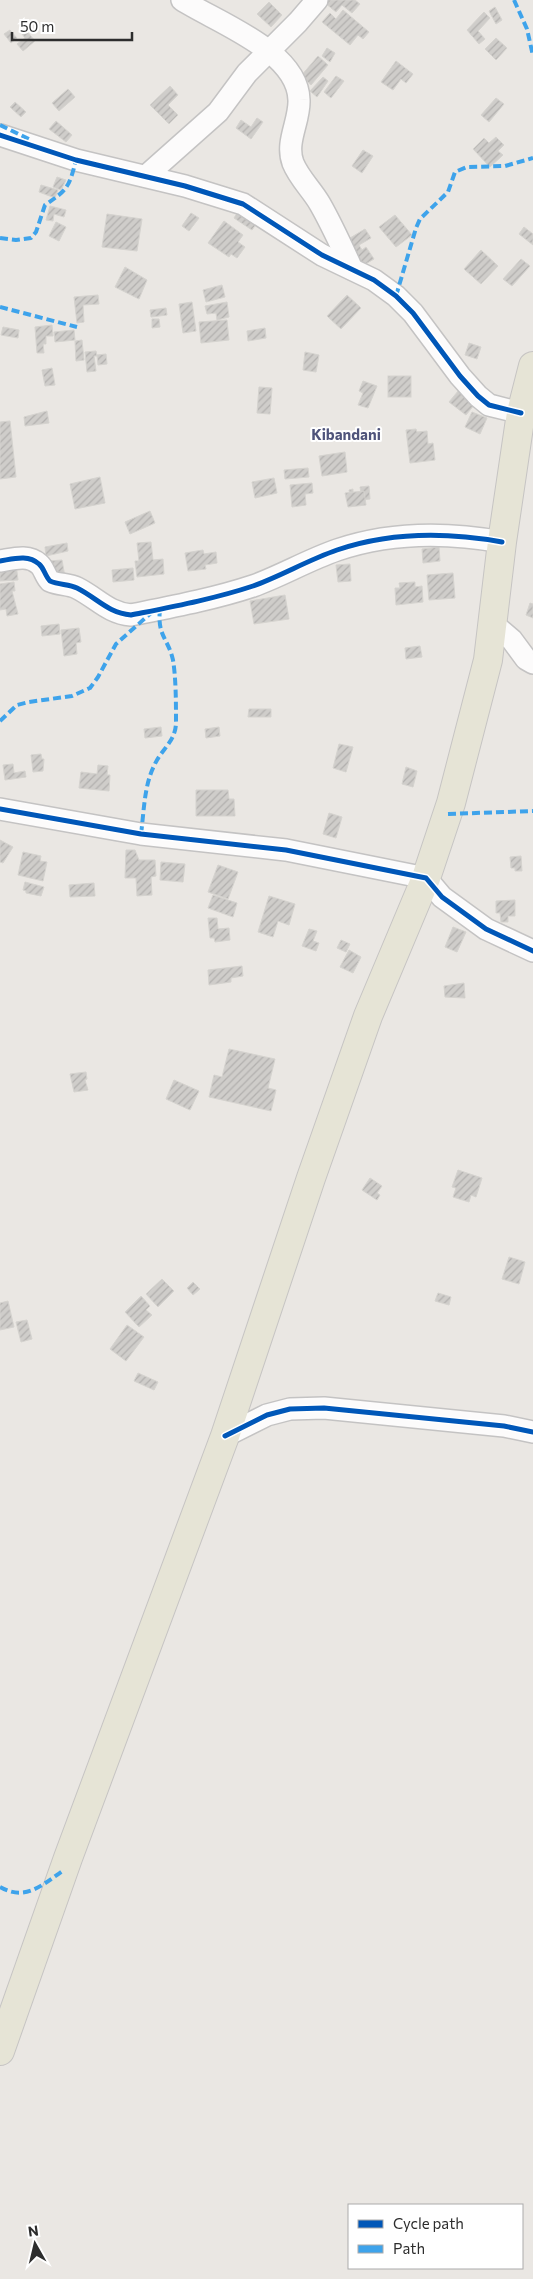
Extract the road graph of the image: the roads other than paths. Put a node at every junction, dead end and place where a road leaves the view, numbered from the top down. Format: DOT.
graph roads {
  1 [pos="182,0"];
  2 [pos="317,0"];
  3 [pos="270,52"];
  4 [pos="0,135"];
  5 [pos="146,176"];
  6 [pos="352,269"];
  7 [pos="533,366"];
  8 [pos="521,413"];
  9 [pos="502,542"];
  10 [pos="0,561"];
  11 [pos="492,623"];
  12 [pos="533,663"];
  13 [pos="0,809"];
  14 [pos="426,878"];
  15 [pos="533,951"];
  16 [pos="533,1432"];
  17 [pos="224,1436"];
  18 [pos="0,2051"];
  1 -- 3 [label="street"];
  2 -- 3 [label="street"];
  3 -- 5 [label="street"];
  3 -- 6 [label="street"];
  4 -- 5 [label="street"];
  5 -- 6 [label="street"];
  6 -- 8 [label="street"];
  7 -- 8 [label="main road"];
  8 -- 9 [label="main road"];
  9 -- 10 [label="street"];
  9 -- 11 [label="main road"];
  11 -- 12 [label="street"];
  11 -- 14 [label="main road"];
  13 -- 14 [label="street"];
  14 -- 15 [label="street"];
  14 -- 17 [label="main road"];
  16 -- 17 [label="street"];
  17 -- 18 [label="main road"];
}
